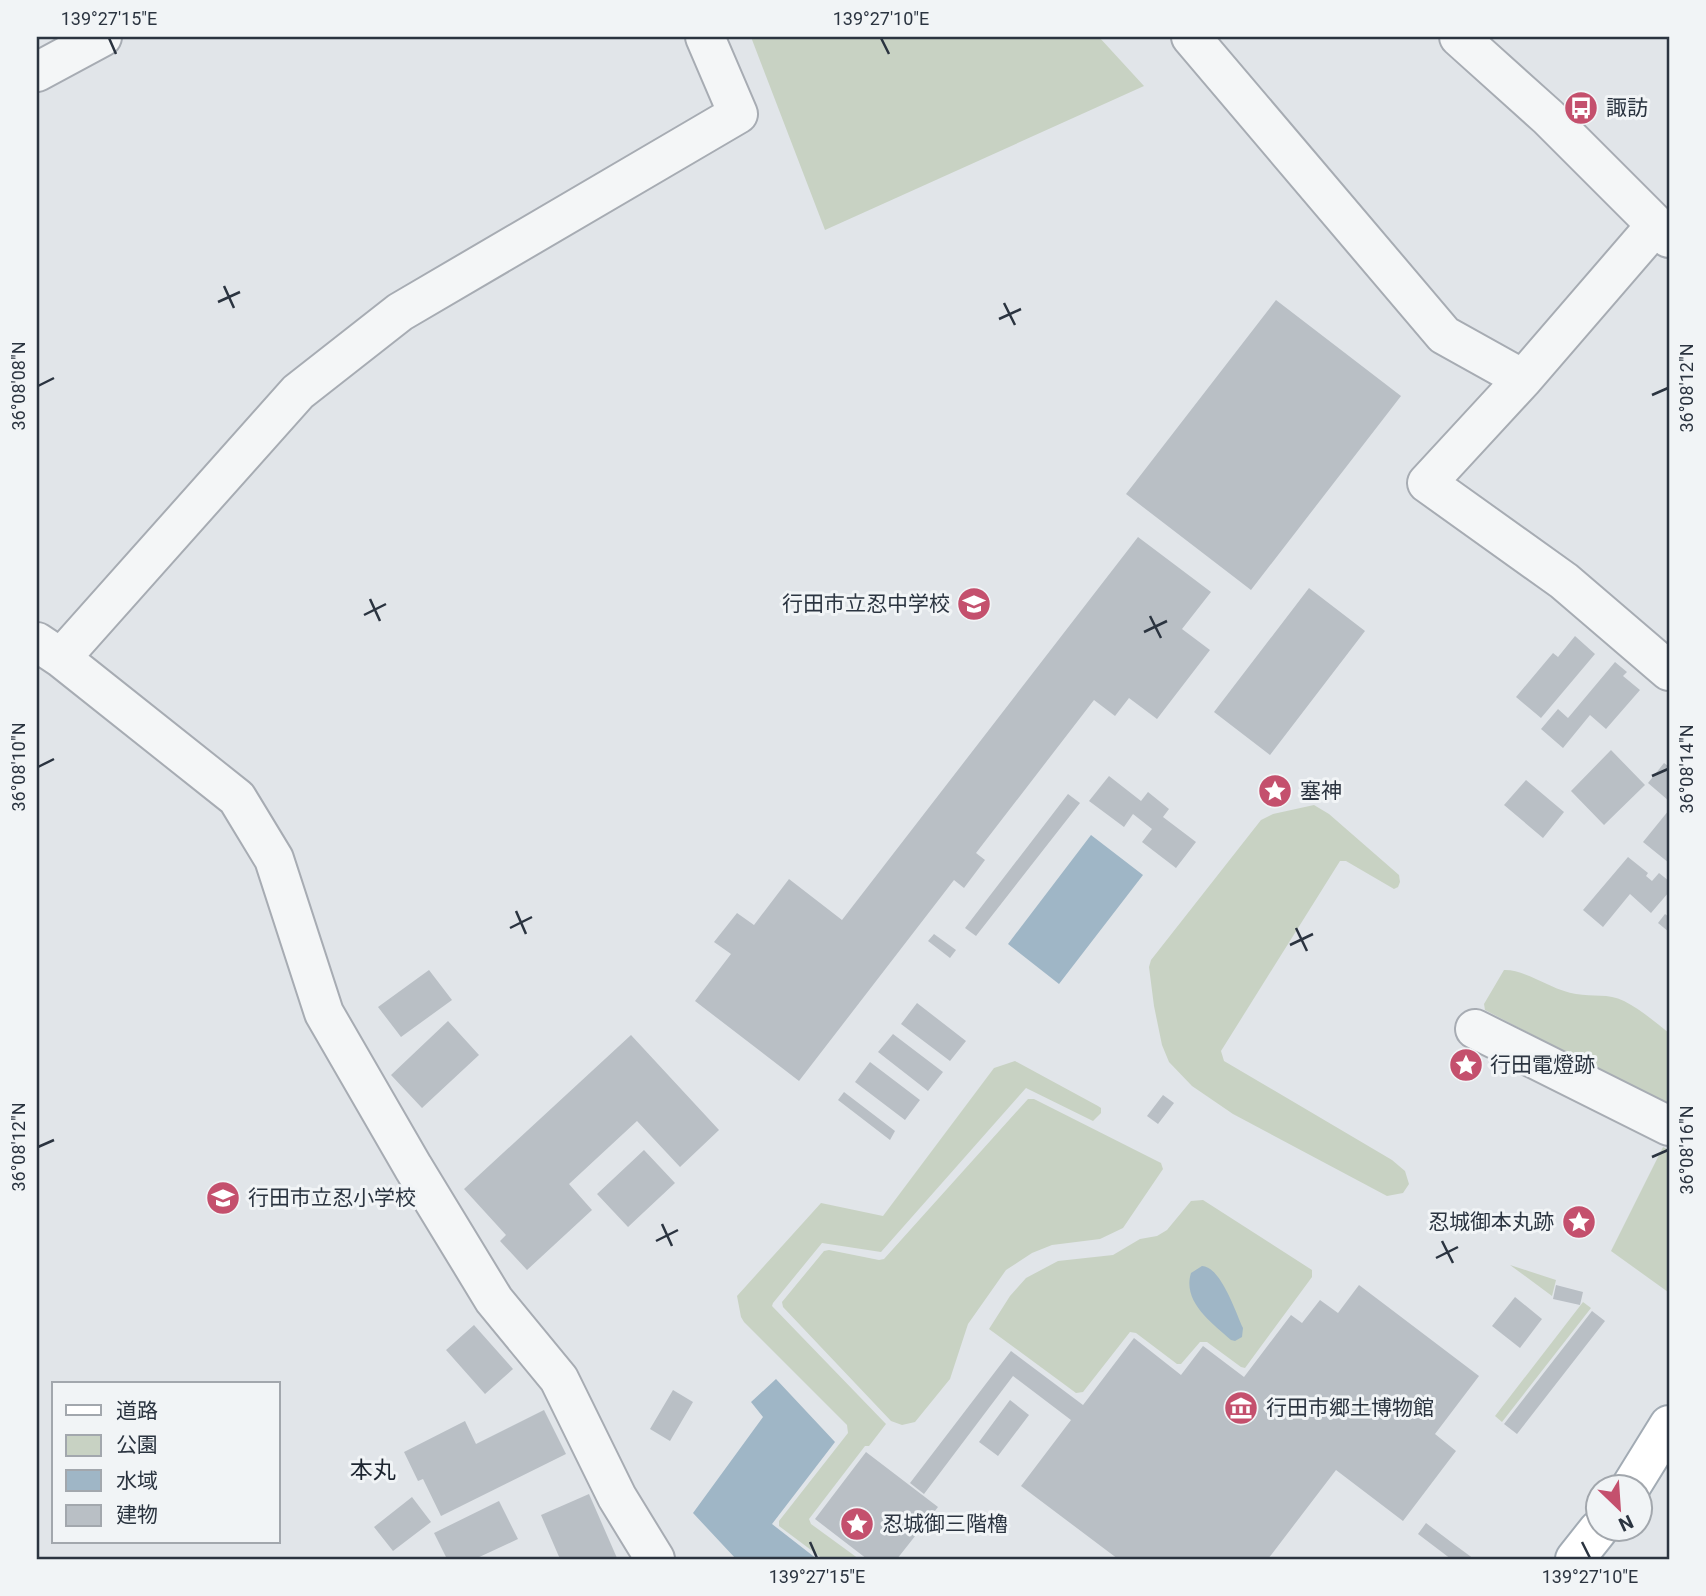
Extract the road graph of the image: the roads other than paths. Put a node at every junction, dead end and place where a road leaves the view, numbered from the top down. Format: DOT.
graph roads {
  1 [pos="102,37"];
  2 [pos="705,37"];
  3 [pos="1191,37"];
  4 [pos="1459,37"];
  5 [pos="37,72"];
  6 [pos="1663,231"];
  7 [pos="1523,379"];
  8 [pos="49,650"];
  9 [pos="1669,671"];
  10 [pos="1475,1029"];
  11 [pos="1669,1126"];
  12 [pos="1669,1425"];
  13 [pos="1639,1474"];
  14 [pos="1587,1544"];
  15 [pos="655,1559"];
  16 [pos="1575,1559"];
  1 -- 5 [label="street"];
  2 -- 8 [label="street"];
  3 -- 7 [label="street"];
  4 -- 6 [label="street"];
  6 -- 7 [label="street"];
  7 -- 9 [label="street"];
  8 -- 15 [label="street"];
  10 -- 11 [label="street"];
  12 -- 13 [label="main road"];
  14 -- 16 [label="main road"];
}
